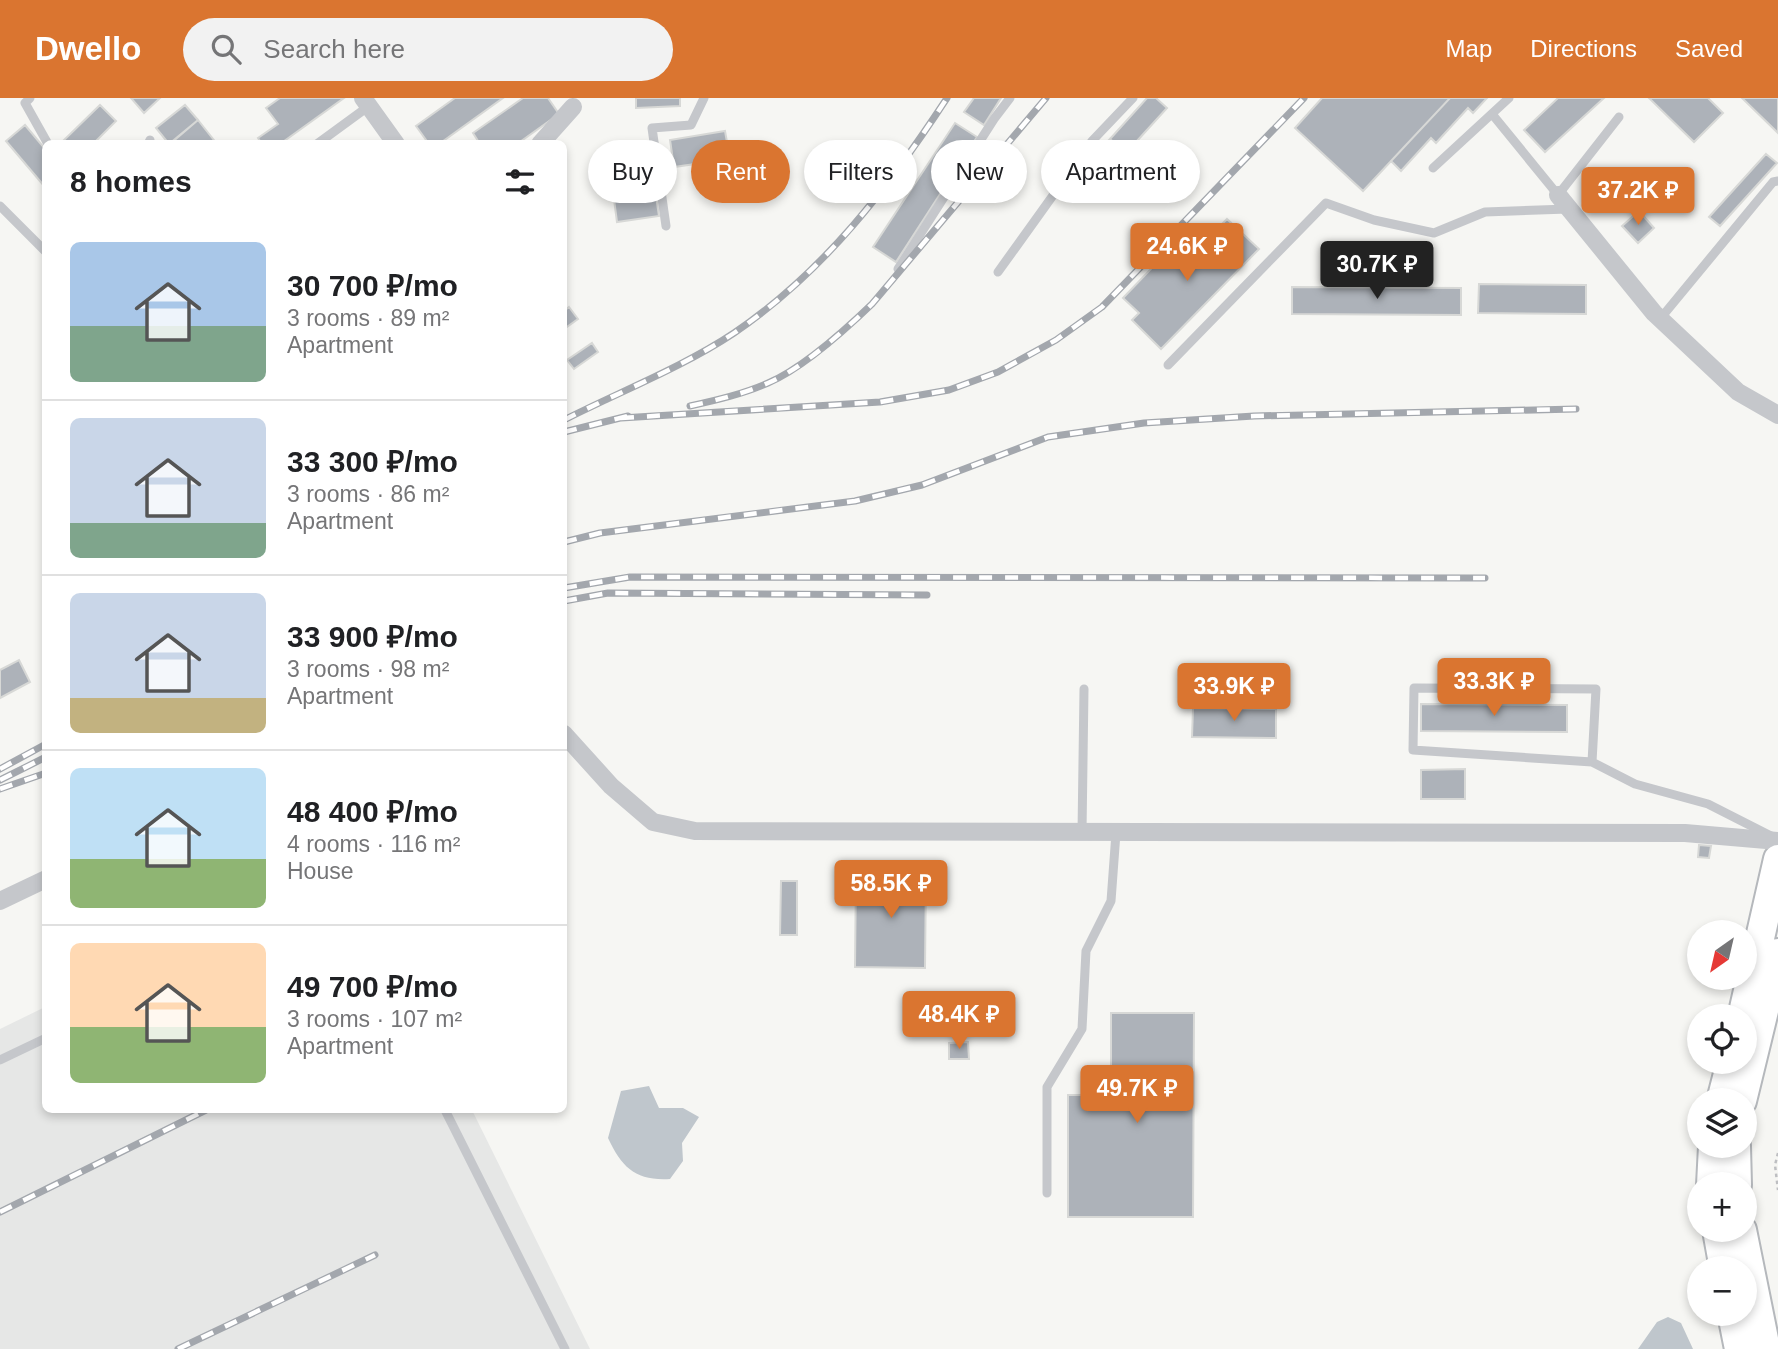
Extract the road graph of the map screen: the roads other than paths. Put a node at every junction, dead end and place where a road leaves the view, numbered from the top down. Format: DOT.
graph roads {
  1 [pos="30,98"];
  2 [pos="704,98"];
  3 [pos="1010,98"];
  4 [pos="1133,98"];
  5 [pos="1509,98"];
  6 [pos="366,102"];
  7 [pos="573,107"];
  8 [pos="1492,114"];
  9 [pos="1619,117"];
  10 [pos="46,140"];
  11 [pos="322,140"];
  12 [pos="393,140"];
  13 [pos="544,140"];
  14 [pos="1433,168"];
  15 [pos="1778,181"];
  16 [pos="1558,195"];
  17 [pos="0,206"];
  18 [pos="1570,209"];
  19 [pos="666,226"];
  20 [pos="42,248"];
  21 [pos="898,269"];
  22 [pos="998,272"];
  23 [pos="1660,319"];
  24 [pos="1168,365"];
  25 [pos="1778,415"];
  26 [pos="1084,689"];
  27 [pos="567,737"];
  28 [pos="1592,762"];
  29 [pos="1082,833"];
  30 [pos="1116,833"];
  31 [pos="1778,840"];
  32 [pos="1778,859"];
  33 [pos="42,881"];
  34 [pos="0,901"];
  35 [pos="1778,953"];
  36 [pos="1745,1004"];
  37 [pos="42,1040"];
  38 [pos="0,1060"];
  39 [pos="1745,1088"];
  40 [pos="447,1113"];
  41 [pos="1047,1193"];
  42 [pos="1744,1242"];
  43 [pos="1734,1326"];
  44 [pos="565,1349"];
  45 [pos="1739,1349"];
  46 [pos="1766,1349"];
  1 -- 10 [label="lane"];
  2 -- 19 [label="lane"];
  3 -- 21 [label="lane"];
  4 -- 22 [label="lane"];
  5 -- 8 [label="lane"];
  6 -- 11 [label="lane"];
  6 -- 12 [label="street"];
  7 -- 13 [label="street"];
  8 -- 14 [label="lane"];
  8 -- 16 [label="lane"];
  9 -- 16 [label="lane"];
  15 -- 23 [label="lane"];
  16 -- 18 [label="street"];
  17 -- 20 [label="lane"];
  18 -- 23 [label="street"];
  18 -- 24 [label="lane"];
  23 -- 25 [label="street"];
  26 -- 29 [label="lane"];
  27 -- 29 [label="street"];
  28 -- 28 [label="lane"];
  28 -- 31 [label="lane"];
  29 -- 30 [label="street"];
  30 -- 31 [label="street"];
  30 -- 41 [label="lane"];
  32 -- 36 [label="main road"];
  33 -- 34 [label="street"];
  35 -- 39 [label="main road"];
  37 -- 38 [label="lane"];
  40 -- 44 [label="lane"];
  42 -- 46 [label="main road"];
  43 -- 45 [label="main road"];
}
